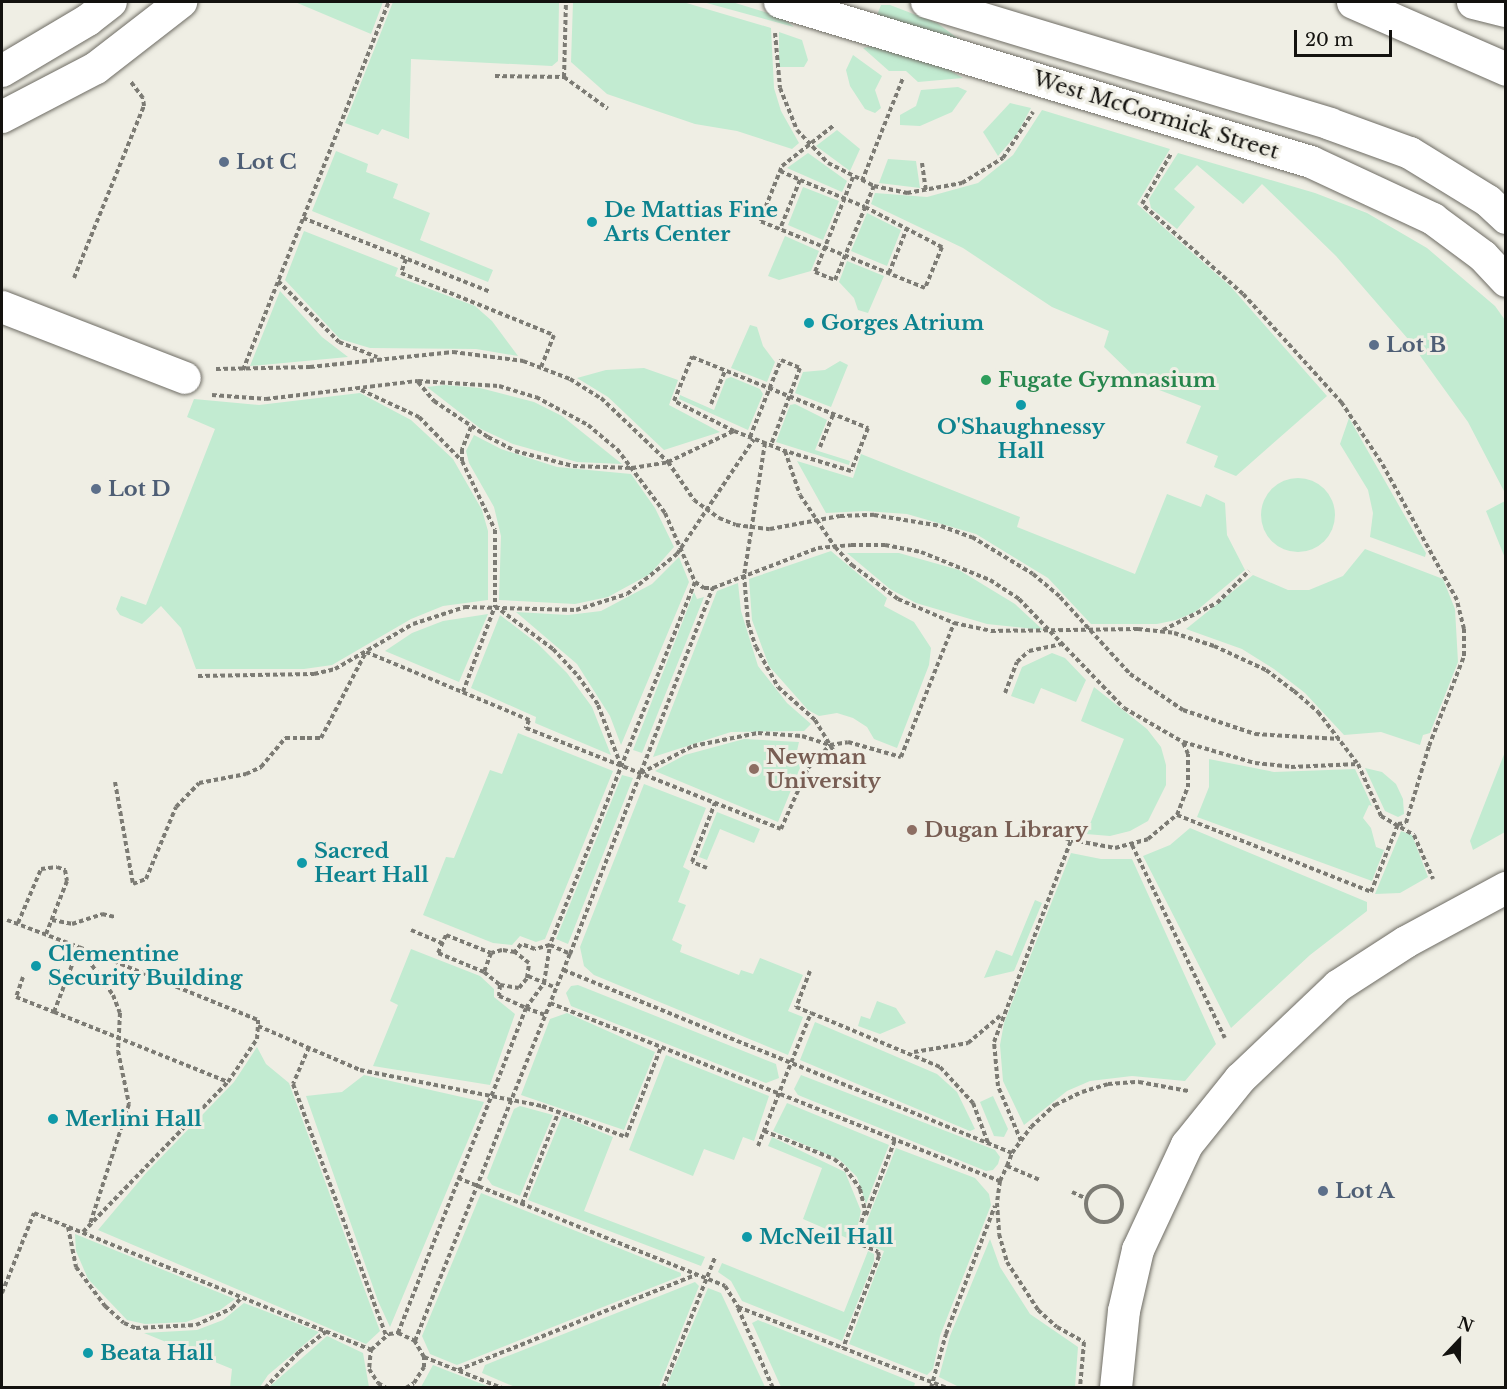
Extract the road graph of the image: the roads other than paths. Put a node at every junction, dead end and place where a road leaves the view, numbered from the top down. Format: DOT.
graph roads {
  1 [pos="111,2"];
  2 [pos="181,2"];
  3 [pos="927,2"];
  4 [pos="1353,2"];
  5 [pos="1473,2"];
  6 [pos="1506,10"];
  7 [pos="778,14"];
  8 [pos="1506,69"];
  9 [pos="2,71"];
  10 [pos="2,117"];
  11 [pos="1506,218"];
  12 [pos="1506,281"];
  13 [pos="2,307"];
  14 [pos="199,380"];
  15 [pos="1506,888"];
  16 [pos="1116,1388"];
  1 -- 9 [label="street"];
  2 -- 10 [label="street"];
  3 -- 11 [label="street, West McCormick Street"];
  4 -- 8 [label="highway"];
  5 -- 6 [label="highway"];
  7 -- 12 [label="street, West McCormick Street"];
  13 -- 14 [label="street"];
  15 -- 16 [label="street"];
}
